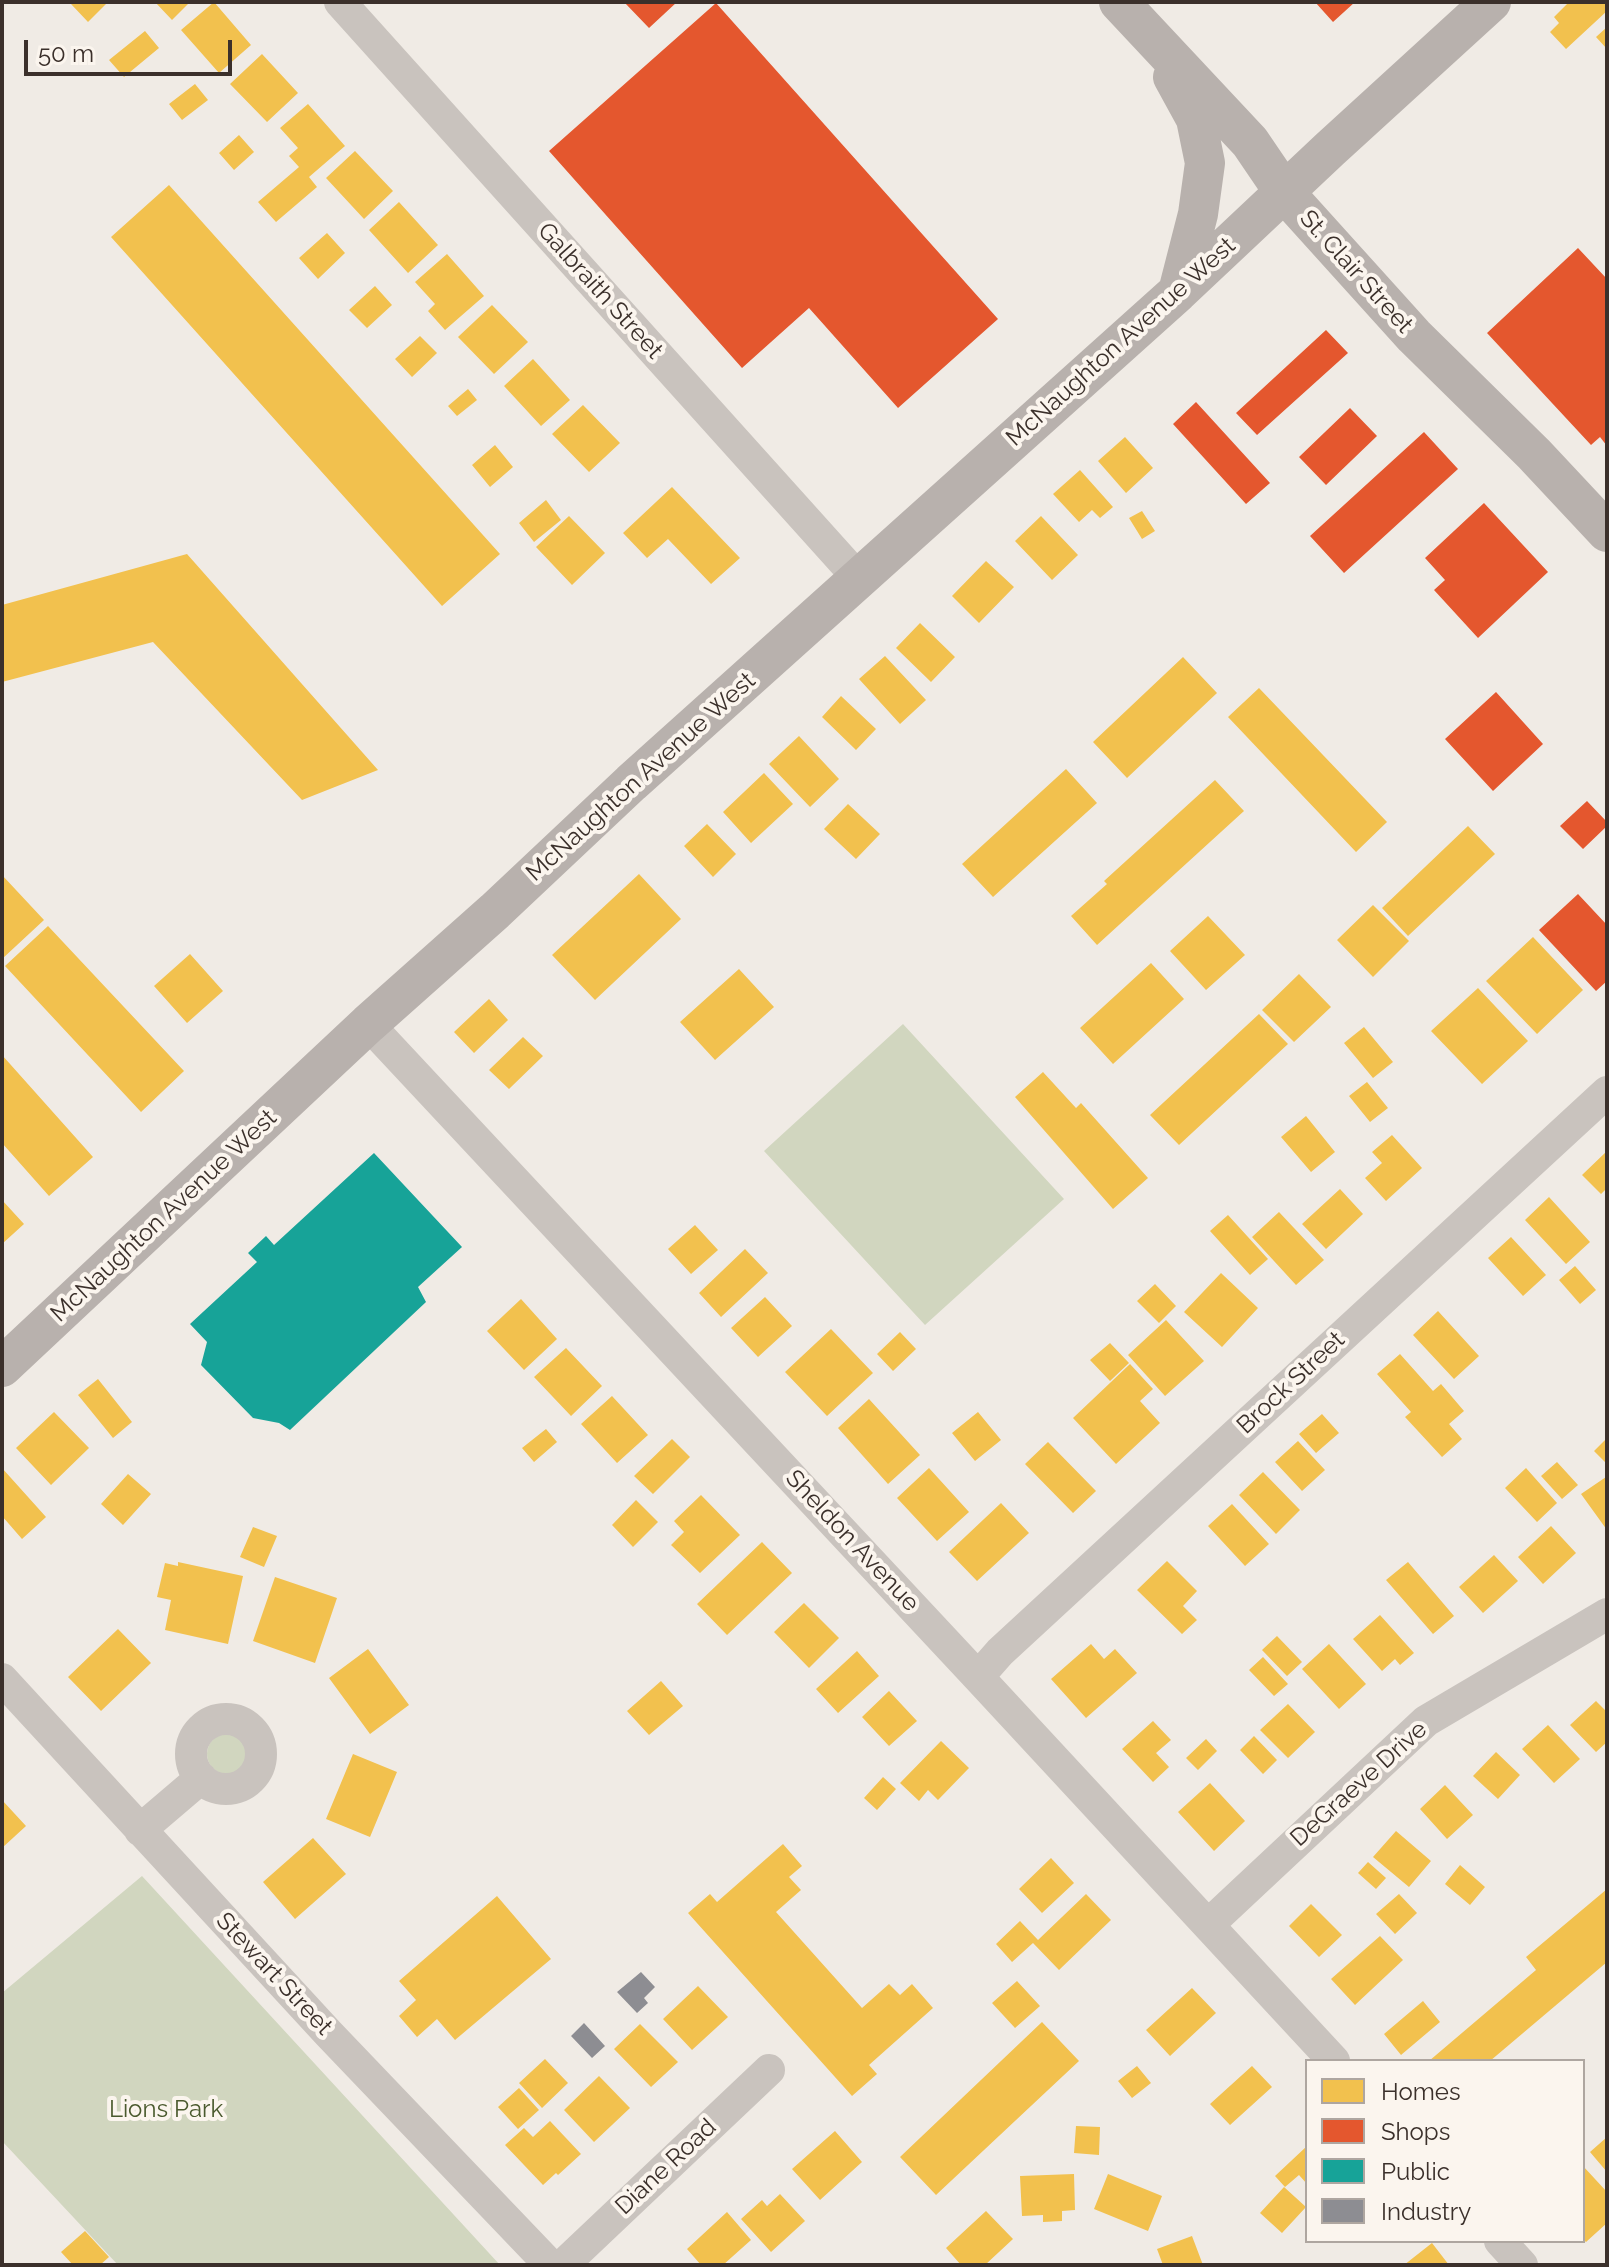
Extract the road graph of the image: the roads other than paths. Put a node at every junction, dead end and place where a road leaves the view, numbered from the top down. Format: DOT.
graph roads {
  1 [pos="340,2"];
  2 [pos="1119,2"];
  3 [pos="1491,2"];
  4 [pos="1151,37"];
  5 [pos="1284,192"];
  6 [pos="1178,292"];
  7 [pos="1607,532"];
  8 [pos="860,580"];
  9 [pos="368,1024"];
  10 [pos="1607,1092"];
  11 [pos="2,1367"];
  12 [pos="1607,1614"];
  13 [pos="978,1677"];
  14 [pos="2,1679"];
  15 [pos="201,1778"];
  16 [pos="140,1830"];
  17 [pos="1208,1925"];
  18 [pos="1332,2059"];
  19 [pos="769,2070"];
  20 [pos="1502,2243"];
  21 [pos="550,2265"];
  22 [pos="563,2265"];
  23 [pos="1522,2265"];
  1 -- 8 [label="street, Galbraith Street"];
  2 -- 4 [label="main road, St. Clair Street"];
  3 -- 5 [label="main road, McNaughton Avenue West"];
  4 -- 5 [label="main road, St. Clair Street"];
  4 -- 6 [label="main road"];
  5 -- 6 [label="main road, McNaughton Avenue West"];
  5 -- 7 [label="main road, St. Clair Street"];
  6 -- 8 [label="main road, McNaughton Avenue West"];
  8 -- 9 [label="main road, McNaughton Avenue West"];
  9 -- 11 [label="main road, McNaughton Avenue West"];
  9 -- 13 [label="street, Sheldon Avenue"];
  10 -- 13 [label="street, Brock Street"];
  12 -- 17 [label="street, DeGraeve Drive"];
  13 -- 17 [label="street, Sheldon Avenue"];
  14 -- 16 [label="street, Stewart Street"];
  15 -- 16 [label="street"];
  16 -- 21 [label="street, Stewart Street"];
  17 -- 18 [label="street, Sheldon Avenue"];
  19 -- 22 [label="street, Diane Road"];
  20 -- 23 [label="street"];
}
